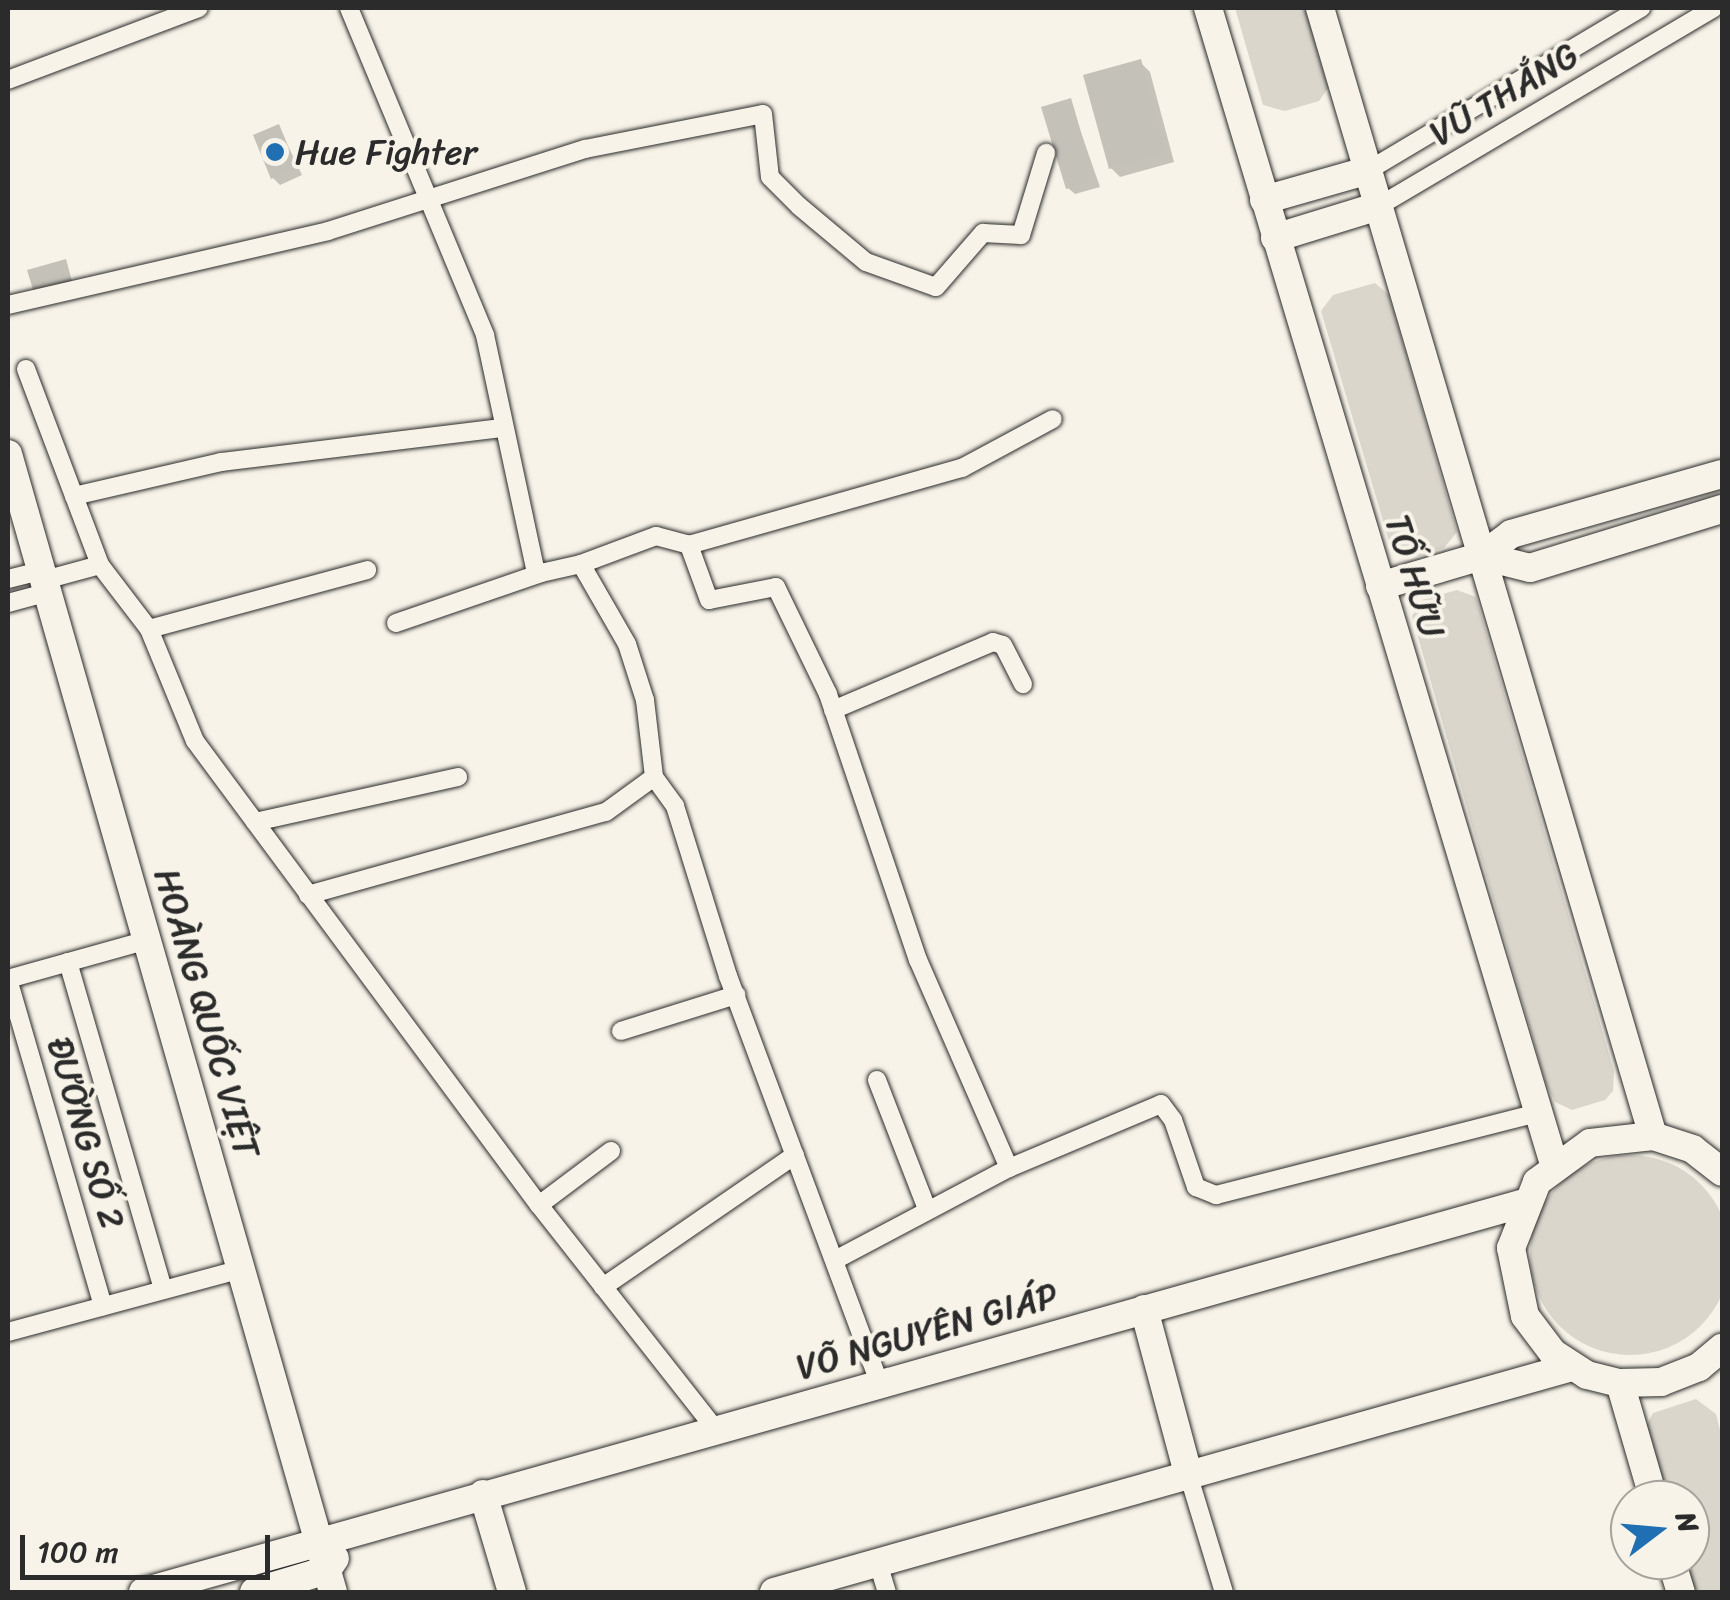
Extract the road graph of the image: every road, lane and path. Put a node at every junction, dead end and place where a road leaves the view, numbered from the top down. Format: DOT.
graph roads {
  1 [pos="199,8"];
  2 [pos="348,8"];
  3 [pos="1208,8"];
  4 [pos="1320,8"];
  5 [pos="1640,8"];
  6 [pos="1714,8"];
  7 [pos="8,80"];
  8 [pos="1046,153"];
  9 [pos="1369,170"];
  10 [pos="428,199"];
  11 [pos="1264,200"];
  12 [pos="1380,206"];
  13 [pos="1275,238"];
  14 [pos="8,306"];
  15 [pos="26,370"];
  16 [pos="1054,419"];
  17 [pos="503,428"];
  18 [pos="8,454"];
  19 [pos="1717,476"];
  20 [pos="74,496"];
  21 [pos="1721,509"];
  22 [pos="1596,510"];
  23 [pos="688,545"];
  24 [pos="1605,545"];
  25 [pos="1482,556"];
  26 [pos="581,564"];
  27 [pos="100,565"];
  28 [pos="368,570"];
  29 [pos="541,574"];
  30 [pos="8,580"];
  31 [pos="42,582"];
  32 [pos="1380,586"];
  33 [pos="8,603"];
  34 [pos="396,623"];
  35 [pos="149,629"];
  36 [pos="1024,684"];
  37 [pos="832,710"];
  38 [pos="458,777"];
  39 [pos="654,777"];
  40 [pos="255,822"];
  41 [pos="308,895"];
  42 [pos="148,940"];
  43 [pos="68,962"];
  44 [pos="8,979"];
  45 [pos="736,995"];
  46 [pos="621,1031"];
  47 [pos="878,1080"];
  48 [pos="1537,1113"];
  49 [pos="1653,1136"];
  50 [pos="1722,1140"];
  51 [pos="1693,1149"];
  52 [pos="611,1151"];
  53 [pos="795,1155"];
  54 [pos="1554,1164"];
  55 [pos="1009,1168"];
  56 [pos="1722,1172"];
  57 [pos="1524,1203"];
  58 [pos="538,1205"];
  59 [pos="927,1209"];
  60 [pos="836,1260"];
  61 [pos="242,1269"];
  62 [pos="603,1287"];
  63 [pos="163,1290"];
  64 [pos="103,1306"];
  65 [pos="1144,1309"];
  66 [pos="8,1332"];
  67 [pos="1720,1361"];
  68 [pos="1572,1367"];
  69 [pos="879,1382"];
  70 [pos="1620,1384"];
  71 [pos="716,1430"];
  72 [pos="1189,1477"];
  73 [pos="1648,1480"];
  74 [pos="484,1494"];
  75 [pos="351,1531"];
  76 [pos="318,1540"];
  77 [pos="878,1563"];
  78 [pos="330,1581"];
  79 [pos="142,1592"];
  80 [pos="254,1592"];
  81 [pos="512,1592"];
  82 [pos="774,1592"];
  83 [pos="886,1592"];
  84 [pos="1224,1592"];
  1 -- 7 [label="street"];
  2 -- 10 [label="street"];
  3 -- 11 [label="street, TỐ HỮU"];
  4 -- 9 [label="street, TỐ HỮU"];
  5 -- 9 [label="street, VŨ THẮNG"];
  6 -- 12 [label="street, VŨ THẮNG"];
  8 -- 10 [label="street"];
  9 -- 11 [label="street"];
  9 -- 12 [label="street, TỐ HỮU"];
  10 -- 14 [label="street"];
  10 -- 17 [label="street"];
  11 -- 13 [label="street, TỐ HỮU"];
  12 -- 13 [label="street"];
  12 -- 25 [label="street, TỐ HỮU"];
  13 -- 32 [label="street, TỐ HỮU"];
  15 -- 20 [label="street"];
  16 -- 23 [label="street"];
  17 -- 20 [label="street"];
  17 -- 29 [label="street"];
  18 -- 31 [label="street, HOÀNG QUỐC VIỆT"];
  19 -- 21 [label="street"];
  19 -- 22 [label="street"];
  20 -- 27 [label="street"];
  21 -- 24 [label="street"];
  22 -- 24 [label="street"];
  22 -- 25 [label="street"];
  23 -- 26 [label="street"];
  23 -- 37 [label="street"];
  24 -- 25 [label="street"];
  25 -- 32 [label="street"];
  25 -- 49 [label="street, TỐ HỮU"];
  26 -- 29 [label="street"];
  26 -- 39 [label="street"];
  27 -- 31 [label="street"];
  27 -- 35 [label="street"];
  28 -- 35 [label="street"];
  29 -- 34 [label="street"];
  30 -- 31 [label="street"];
  31 -- 33 [label="street"];
  31 -- 42 [label="street, HOÀNG QUỐC VIỆT"];
  32 -- 48 [label="street, TỐ HỮU"];
  35 -- 40 [label="street"];
  36 -- 37 [label="street"];
  37 -- 55 [label="street"];
  38 -- 40 [label="street"];
  39 -- 41 [label="street"];
  39 -- 45 [label="street"];
  40 -- 41 [label="street"];
  41 -- 58 [label="street"];
  42 -- 43 [label="street"];
  42 -- 61 [label="street, HOÀNG QUỐC VIỆT"];
  43 -- 44 [label="street"];
  43 -- 63 [label="street"];
  44 -- 64 [label="street, ĐƯỜNG SỐ 2"];
  45 -- 46 [label="street"];
  45 -- 53 [label="street"];
  47 -- 59 [label="street"];
  48 -- 54 [label="street, TỐ HỮU"];
  48 -- 55 [label="street"];
  49 -- 51 [label="street"];
  49 -- 54 [label="street"];
  50 -- 51 [label="street"];
  51 -- 56 [label="street"];
  52 -- 58 [label="street"];
  53 -- 60 [label="street"];
  53 -- 62 [label="street"];
  54 -- 57 [label="street"];
  55 -- 59 [label="street"];
  57 -- 65 [label="street, VÕ NGUYÊN GIÁP"];
  57 -- 68 [label="street"];
  58 -- 62 [label="street"];
  59 -- 60 [label="street"];
  60 -- 69 [label="street"];
  61 -- 63 [label="street"];
  61 -- 76 [label="street, HOÀNG QUỐC VIỆT"];
  62 -- 71 [label="street"];
  63 -- 64 [label="street"];
  64 -- 66 [label="street"];
  65 -- 69 [label="street, VÕ NGUYÊN GIÁP"];
  65 -- 72 [label="street"];
  67 -- 70 [label="street"];
  68 -- 70 [label="street"];
  68 -- 72 [label="street"];
  69 -- 71 [label="street, VÕ NGUYÊN GIÁP"];
  70 -- 73 [label="street"];
  71 -- 74 [label="street, VÕ NGUYÊN GIÁP"];
  72 -- 77 [label="street"];
  72 -- 84 [label="street"];
  74 -- 75 [label="street, VÕ NGUYÊN GIÁP"];
  74 -- 81 [label="street"];
  75 -- 76 [label="street, VÕ NGUYÊN GIÁP"];
  75 -- 78 [label="street"];
  76 -- 78 [label="street, HOÀNG QUỐC VIỆT"];
  76 -- 79 [label="street, VÕ NGUYÊN GIÁP"];
  77 -- 82 [label="street"];
  77 -- 83 [label="street"];
  78 -- 80 [label="street"];
}
